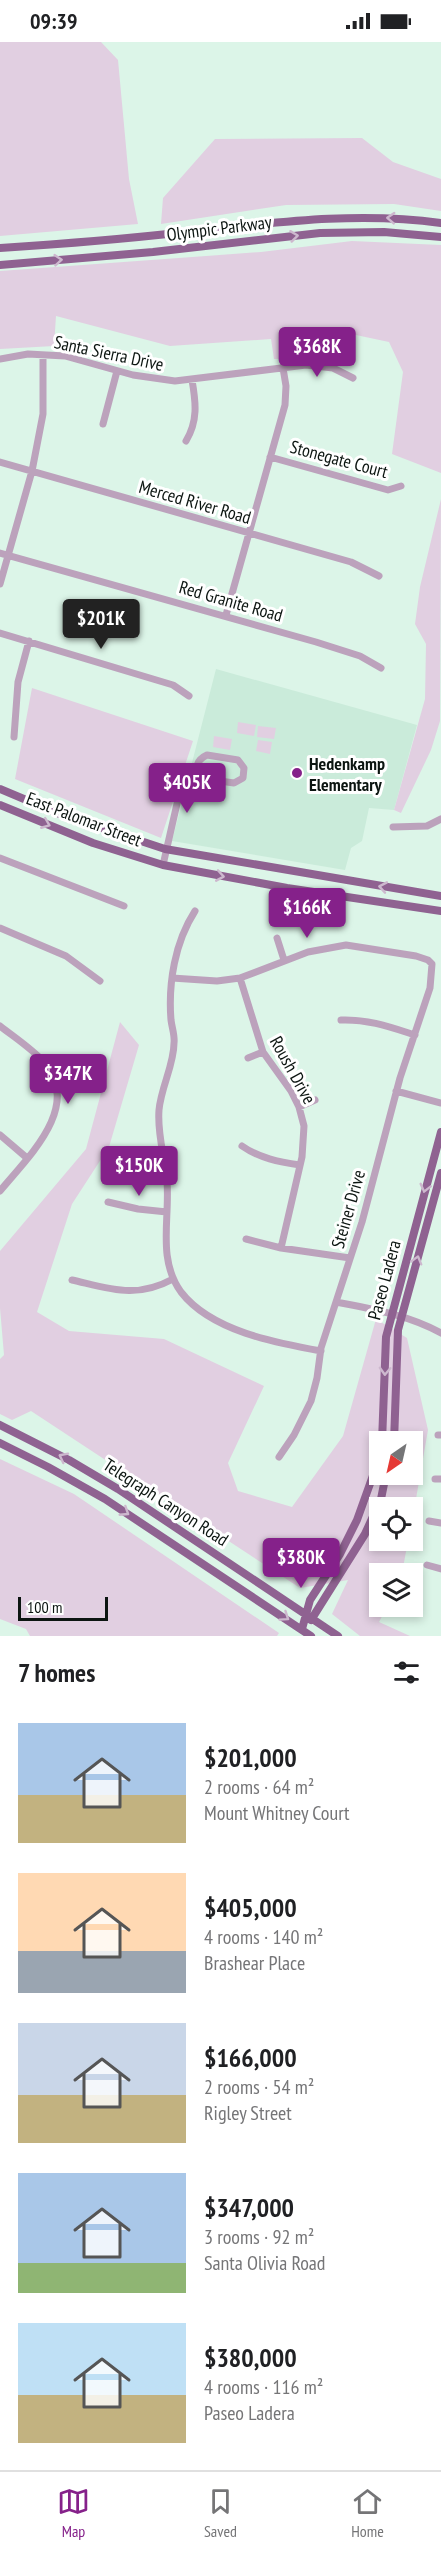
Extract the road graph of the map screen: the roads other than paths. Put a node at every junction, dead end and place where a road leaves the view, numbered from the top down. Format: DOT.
graph roads {
  1 [pos="441,222"];
  2 [pos="150,236"];
  3 [pos="441,237"];
  4 [pos="0,248"];
  5 [pos="153,252"];
  6 [pos="0,265"];
  7 [pos="43,355"];
  8 [pos="0,359"];
  9 [pos="283,368"];
  10 [pos="117,371"];
  11 [pos="353,378"];
  12 [pos="192,380"];
  13 [pos="103,424"];
  14 [pos="186,441"];
  15 [pos="270,457"];
  16 [pos="0,462"];
  17 [pos="32,471"];
  18 [pos="401,486"];
  19 [pos="248,533"];
  20 [pos="4,554"];
  21 [pos="379,576"];
  22 [pos="0,584"];
  23 [pos="226,615"];
  24 [pos="0,633"];
  25 [pos="29,641"];
  26 [pos="381,668"];
  27 [pos="189,696"];
  28 [pos="14,737"];
  29 [pos="199,778"];
  30 [pos="0,789"];
  31 [pos="0,805"];
  32 [pos="441,819"];
  33 [pos="393,826"];
  34 [pos="165,849"];
  35 [pos="0,858"];
  36 [pos="163,865"];
  37 [pos="441,896"];
  38 [pos="124,906"];
  39 [pos="195,911"];
  40 [pos="441,911"];
  41 [pos="0,928"];
  42 [pos="277,938"];
  43 [pos="284,960"];
  44 [pos="172,978"];
  45 [pos="240,978"];
  46 [pos="100,981"];
  47 [pos="341,1020"];
  48 [pos="0,1026"];
  49 [pos="415,1035"];
  50 [pos="262,1052"];
  51 [pos="248,1058"];
  52 [pos="396,1091"];
  53 [pos="315,1100"];
  54 [pos="441,1103"];
  55 [pos="299,1107"];
  56 [pos="441,1132"];
  57 [pos="0,1135"];
  58 [pos="242,1146"];
  59 [pos="27,1158"];
  60 [pos="300,1165"];
  61 [pos="441,1173"];
  62 [pos="0,1191"];
  63 [pos="108,1202"];
  64 [pos="167,1212"];
  65 [pos="246,1239"];
  66 [pos="281,1248"];
  67 [pos="350,1258"];
  68 [pos="173,1279"];
  69 [pos="72,1280"];
  70 [pos="336,1302"];
  71 [pos="392,1313"];
  72 [pos="401,1316"];
  73 [pos="441,1333"];
  74 [pos="321,1352"];
  75 [pos="0,1425"];
  76 [pos="382,1431"];
  77 [pos="394,1431"];
  78 [pos="0,1443"];
  79 [pos="279,1456"];
  80 [pos="370,1485"];
  81 [pos="384,1485"];
  82 [pos="429,1521"];
  83 [pos="441,1523"];
  84 [pos="426,1565"];
  85 [pos="441,1569"];
  86 [pos="310,1615"];
  87 [pos="300,1633"];
  88 [pos="311,1636"];
  89 [pos="338,1636"];
  1 -- 2 [label="main road, Olympic Parkway, one-way"];
  2 -- 4 [label="main road, Olympic Parkway"];
  2 -- 5 [label="main road"];
  5 -- 3 [label="main road, Olympic Parkway, one-way"];
  6 -- 5 [label="main road, Olympic Parkway, one-way"];
  7 -- 8 [label="street, Santa Sierra Drive"];
  7 -- 10 [label="street, Santa Sierra Drive"];
  7 -- 17 [label="street"];
  9 -- 11 [label="street, Santa Sierra Drive"];
  9 -- 12 [label="street, Santa Sierra Drive"];
  9 -- 15 [label="street"];
  10 -- 12 [label="street, Santa Sierra Drive"];
  10 -- 13 [label="street"];
  12 -- 14 [label="street"];
  15 -- 18 [label="street, Stonegate Court"];
  15 -- 19 [label="street"];
  16 -- 17 [label="street, Merced River Road"];
  17 -- 19 [label="street, Merced River Road"];
  17 -- 20 [label="street"];
  19 -- 21 [label="street, Merced River Road"];
  19 -- 23 [label="street"];
  20 -- 22 [label="street"];
  20 -- 23 [label="street, Red Granite Road"];
  23 -- 26 [label="street, Red Granite Road"];
  24 -- 25 [label="street"];
  25 -- 27 [label="street"];
  25 -- 28 [label="street"];
  29 -- 29 [label="street"];
  29 -- 34 [label="street"];
  30 -- 34 [label="main road, East Palomar Street"];
  31 -- 36 [label="main road, East Palomar Street, one-way"];
  32 -- 33 [label="street"];
  34 -- 36 [label="street"];
  37 -- 34 [label="main road, East Palomar Street, one-way"];
  35 -- 38 [label="street"];
  36 -- 40 [label="main road, East Palomar Street, one-way"];
  39 -- 44 [label="street"];
  41 -- 46 [label="street"];
  42 -- 43 [label="street"];
  43 -- 45 [label="street"];
  43 -- 49 [label="street, Steiner Drive"];
  44 -- 45 [label="street"];
  44 -- 64 [label="street"];
  45 -- 50 [label="street, Roush Drive"];
  47 -- 49 [label="street"];
  48 -- 59 [label="street"];
  49 -- 52 [label="street, Steiner Drive"];
  50 -- 51 [label="street"];
  50 -- 55 [label="street, Roush Drive"];
  52 -- 54 [label="street"];
  52 -- 67 [label="street, Steiner Drive"];
  53 -- 55 [label="street"];
  55 -- 60 [label="street, Roush Drive"];
  56 -- 71 [label="main road, Paseo Ladera, one-way"];
  57 -- 59 [label="street"];
  58 -- 60 [label="street"];
  59 -- 62 [label="street"];
  60 -- 66 [label="street, Roush Drive"];
  72 -- 61 [label="main road, Paseo Ladera, one-way"];
  63 -- 64 [label="street"];
  64 -- 68 [label="street"];
  65 -- 66 [label="street"];
  66 -- 67 [label="street"];
  67 -- 70 [label="street, Steiner Drive"];
  68 -- 69 [label="street"];
  68 -- 74 [label="street"];
  70 -- 71 [label="street"];
  70 -- 74 [label="street, Steiner Drive"];
  71 -- 72 [label="street"];
  71 -- 76 [label="main road, Paseo Ladera, one-way"];
  72 -- 73 [label="street"];
  72 -- 77 [label="main road, Paseo Ladera"];
  74 -- 79 [label="street, Steiner Drive"];
  86 -- 75 [label="main road, Telegraph Canyon Road, one-way"];
  78 -- 87 [label="main road, Telegraph Canyon Road, one-way"];
  80 -- 86 [label="main road"];
  81 -- 86 [label="main road"];
  82 -- 83 [label="street"];
  84 -- 85 [label="street"];
  86 -- 87 [label="main road"];
  86 -- 89 [label="main road, Telegraph Canyon Road"];
  87 -- 88 [label="main road, Telegraph Canyon Road"];
}
